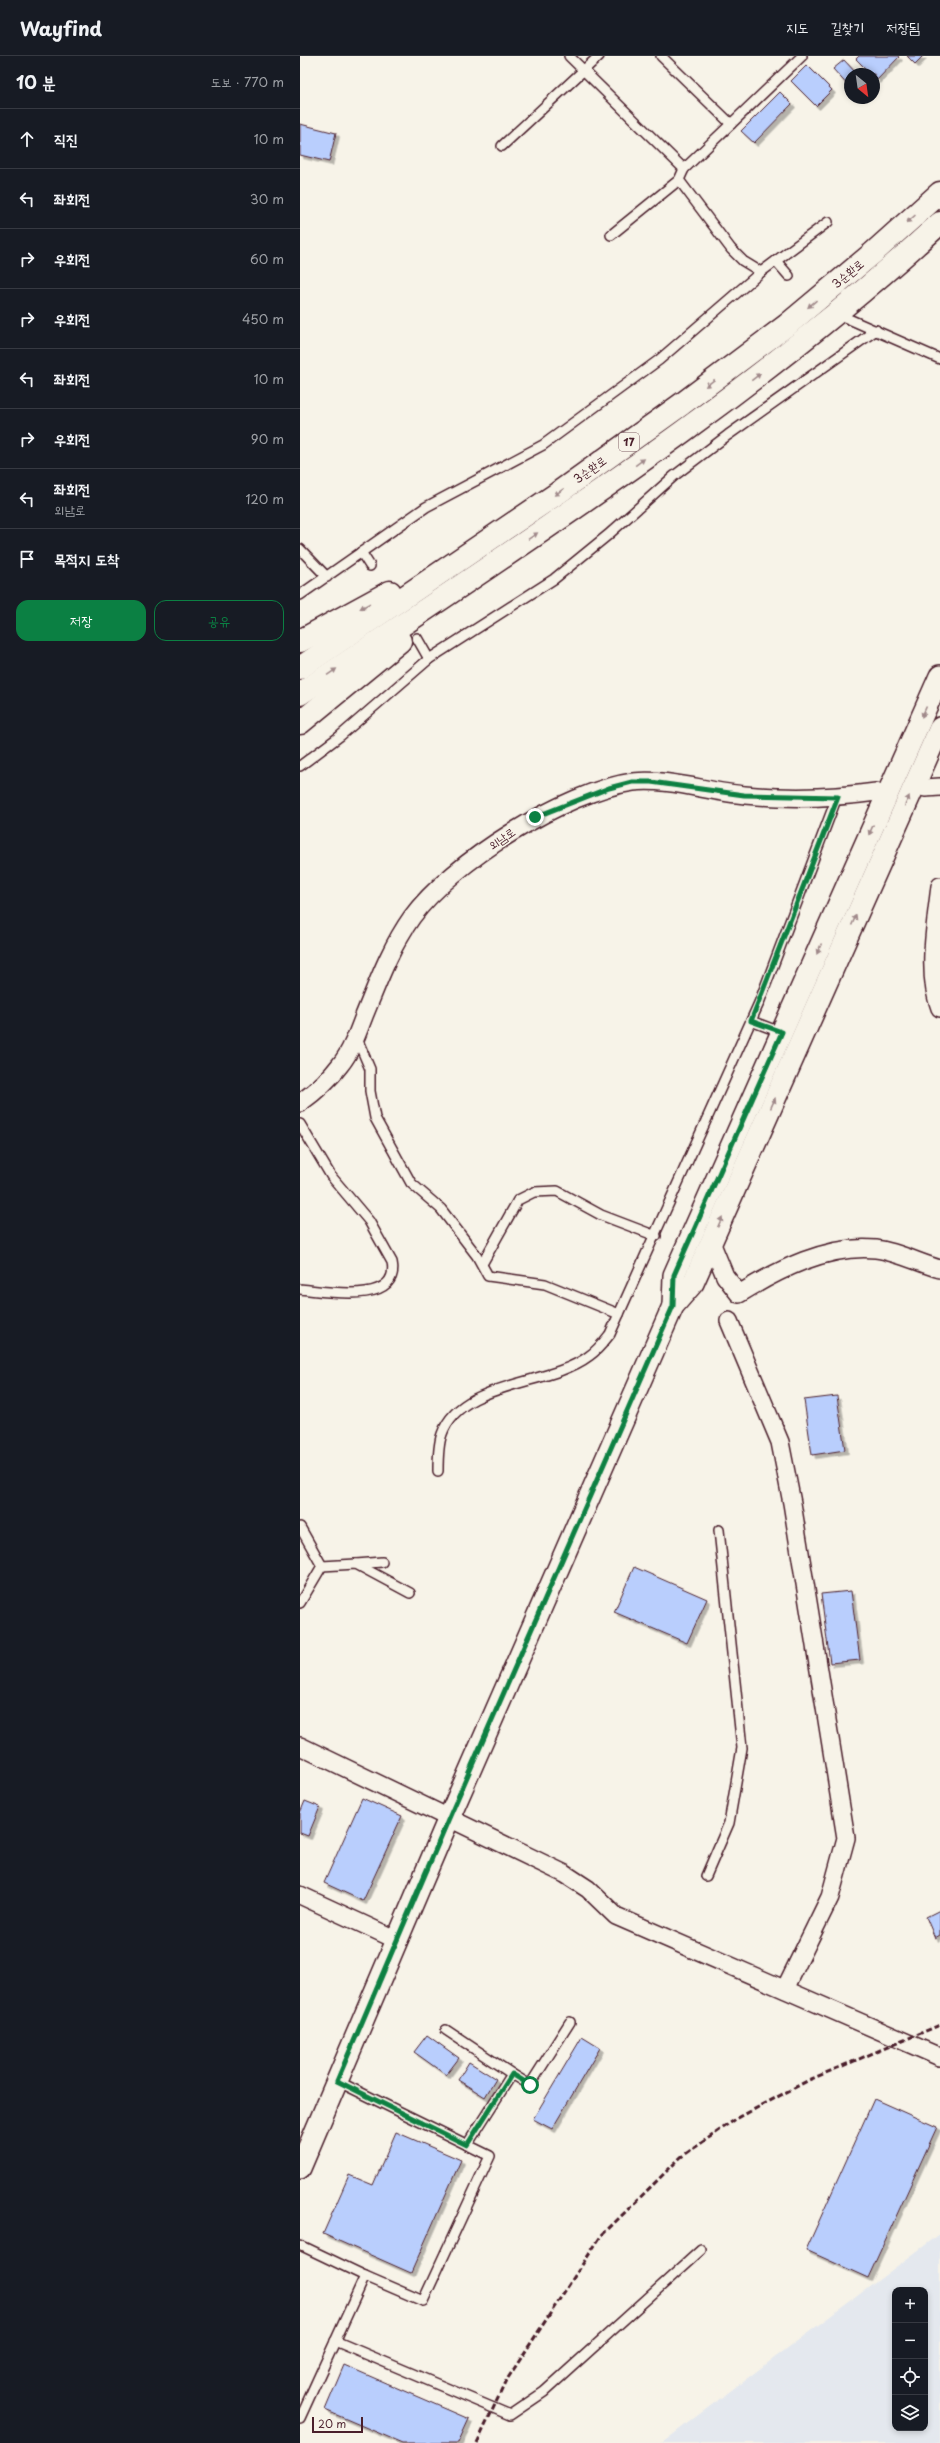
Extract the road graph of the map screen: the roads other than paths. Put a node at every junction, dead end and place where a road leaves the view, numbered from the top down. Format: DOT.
graph roads {
  1 [pos="569,56"];
  2 [pos="599,56"];
  3 [pos="661,56"];
  4 [pos="802,56"];
  5 [pos="583,70"];
  6 [pos="731,124"];
  7 [pos="502,146"];
  8 [pos="684,169"];
  9 [pos="679,180"];
  10 [pos="940,193"];
  11 [pos="828,222"];
  12 [pos="940,223"];
  13 [pos="611,235"];
  14 [pos="776,261"];
  15 [pos="761,272"];
  16 [pos="789,276"];
  17 [pos="842,316"];
  18 [pos="876,330"];
  19 [pos="940,359"];
  20 [pos="498,534"];
  21 [pos="300,549"];
  22 [pos="361,552"];
  23 [pos="510,552"];
  24 [pos="370,566"];
  25 [pos="327,577"];
  26 [pos="300,595"];
  27 [pos="417,638"];
  28 [pos="300,641"];
  29 [pos="429,659"];
  30 [pos="300,668"];
  31 [pos="940,676"];
  32 [pos="300,694"];
  33 [pos="300,723"];
  34 [pos="940,728"];
  35 [pos="300,766"];
  36 [pos="876,792"];
  37 [pos="838,797"];
  38 [pos="940,886"];
  39 [pos="940,1008"];
  40 [pos="751,1021"];
  41 [pos="782,1032"];
  42 [pos="356,1035"];
  43 [pos="801,1040"];
  44 [pos="300,1103"];
  45 [pos="300,1124"];
  46 [pos="656,1236"];
  47 [pos="711,1242"];
  48 [pos="482,1264"];
  49 [pos="940,1269"];
  50 [pos="300,1290"];
  51 [pos="673,1306"];
  52 [pos="619,1314"];
  53 [pos="729,1321"];
  54 [pos="438,1471"];
  55 [pos="300,1527"];
  56 [pos="719,1530"];
  57 [pos="382,1562"];
  58 [pos="356,1564"];
  59 [pos="322,1566"];
  60 [pos="410,1593"];
  61 [pos="300,1603"];
  62 [pos="300,1746"];
  63 [pos="449,1818"];
  64 [pos="706,1876"];
  65 [pos="300,1895"];
  66 [pos="397,1940"];
  67 [pos="785,1989"];
  68 [pos="570,2022"];
  69 [pos="446,2030"];
  70 [pos="940,2057"];
  71 [pos="512,2074"];
  72 [pos="337,2081"];
  73 [pos="467,2145"];
  74 [pos="300,2168"];
  75 [pos="300,2245"];
  76 [pos="701,2250"];
  77 [pos="365,2276"];
  78 [pos="335,2341"];
  79 [pos="300,2418"];
  1 -- 5 [label="lane"];
  2 -- 5 [label="lane"];
  3 -- 6 [label="lane"];
  4 -- 6 [label="lane"];
  5 -- 7 [label="lane"];
  5 -- 8 [label="lane"];
  6 -- 8 [label="lane"];
  8 -- 9 [label="lane"];
  9 -- 13 [label="lane"];
  9 -- 15 [label="lane"];
  10 -- 20 [label="highway, 3순환로 / 17, one-way"];
  11 -- 14 [label="lane"];
  23 -- 12 [label="highway, 3순환로 / 17, one-way"];
  14 -- 15 [label="lane"];
  14 -- 16 [label="lane"];
  15 -- 22 [label="lane"];
  17 -- 18 [label="lane"];
  18 -- 19 [label="lane"];
  18 -- 29 [label="lane"];
  20 -- 28 [label="highway, one-way"];
  20 -- 30 [label="highway, 3순환로 / 17"];
  21 -- 25 [label="lane"];
  22 -- 24 [label="lane"];
  22 -- 25 [label="lane"];
  32 -- 23 [label="highway, 3순환로 / 17, one-way"];
  23 -- 33 [label="highway"];
  25 -- 26 [label="lane"];
  27 -- 29 [label="lane"];
  29 -- 35 [label="lane"];
  31 -- 41 [label="street, one-way"];
  43 -- 34 [label="street, one-way"];
  36 -- 37 [label="street, 외남로"];
  37 -- 40 [label="lane"];
  37 -- 42 [label="street, 외남로"];
  38 -- 39 [label="street"];
  40 -- 41 [label="lane"];
  40 -- 46 [label="lane"];
  41 -- 43 [label="lane"];
  41 -- 51 [label="street"];
  42 -- 44 [label="street, 외남로"];
  42 -- 48 [label="lane"];
  47 -- 43 [label="street, one-way"];
  45 -- 50 [label="lane"];
  46 -- 48 [label="lane"];
  46 -- 52 [label="lane"];
  47 -- 49 [label="street"];
  47 -- 51 [label="street"];
  48 -- 52 [label="lane"];
  51 -- 63 [label="street"];
  52 -- 54 [label="lane"];
  53 -- 67 [label="street"];
  55 -- 59 [label="lane"];
  56 -- 64 [label="lane"];
  57 -- 58 [label="lane"];
  58 -- 59 [label="lane"];
  58 -- 60 [label="lane"];
  59 -- 61 [label="lane"];
  62 -- 63 [label="street"];
  63 -- 66 [label="street"];
  63 -- 67 [label="street"];
  65 -- 66 [label="street"];
  66 -- 72 [label="street"];
  67 -- 70 [label="street"];
  68 -- 71 [label="lane"];
  69 -- 71 [label="lane"];
  71 -- 73 [label="lane"];
  72 -- 73 [label="lane"];
  72 -- 74 [label="street"];
  73 -- 77 [label="lane"];
  75 -- 77 [label="lane"];
  76 -- 78 [label="lane"];
  77 -- 78 [label="lane"];
  78 -- 79 [label="lane"];
}
